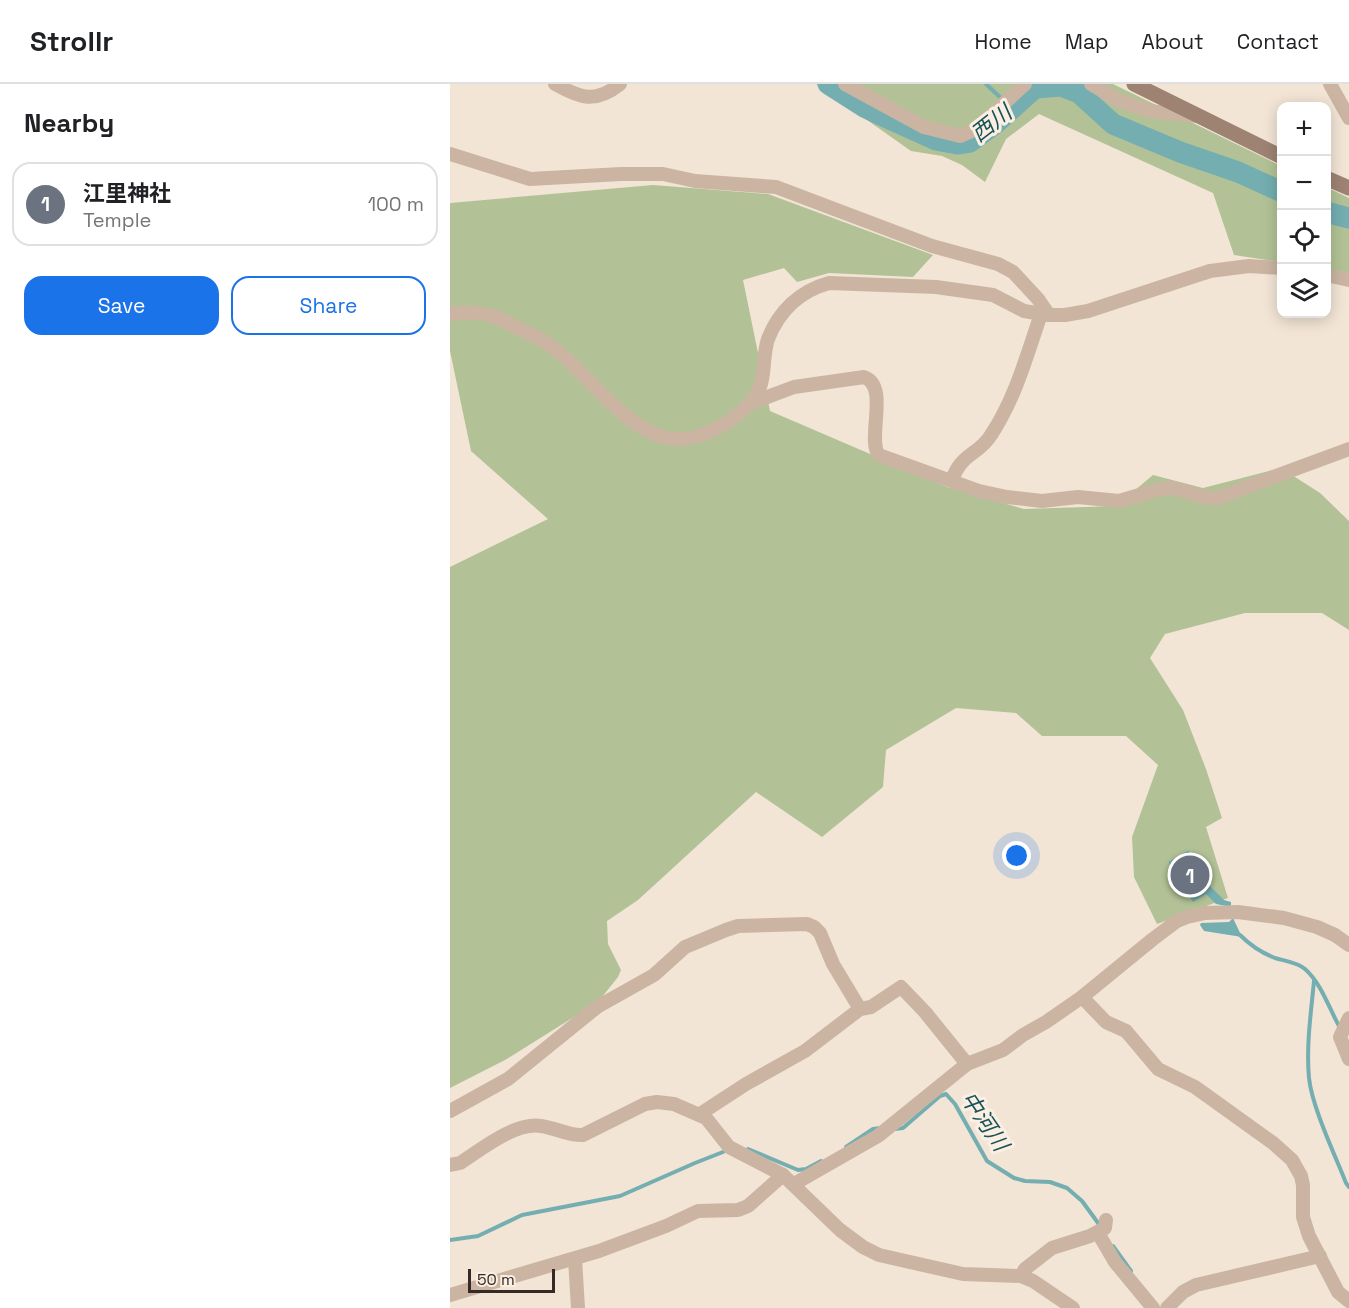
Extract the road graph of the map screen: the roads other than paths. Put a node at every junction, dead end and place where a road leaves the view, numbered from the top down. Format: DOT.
graph roads {
  1 [pos="555,84"];
  2 [pos="620,84"];
  3 [pos="845,84"];
  4 [pos="1025,84"];
  5 [pos="1091,84"];
  6 [pos="1134,84"];
  7 [pos="1330,84"];
  8 [pos="1196,116"];
  9 [pos="1349,118"];
  10 [pos="450,154"];
  11 [pos="1279,156"];
  12 [pos="1331,180"];
  13 [pos="1348,188"];
  14 [pos="1277,268"];
  15 [pos="1331,276"];
  16 [pos="1349,280"];
  17 [pos="450,314"];
  18 [pos="1045,315"];
  19 [pos="747,405"];
  20 [pos="1349,449"];
  21 [pos="952,480"];
  22 [pos="1349,945"];
  23 [pos="1082,997"];
  24 [pos="860,1009"];
  25 [pos="1349,1018"];
  26 [pos="1349,1059"];
  27 [pos="967,1064"];
  28 [pos="450,1111"];
  29 [pos="700,1114"];
  30 [pos="450,1165"];
  31 [pos="789,1179"];
  32 [pos="1320,1256"];
  33 [pos="576,1259"];
  34 [pos="1022,1276"];
  35 [pos="450,1295"];
  36 [pos="1349,1301"];
  37 [pos="578,1308"];
  38 [pos="1073,1308"];
  39 [pos="1153,1308"];
  40 [pos="1168,1308"];
  1 -- 2 [label="street"];
  3 -- 4 [label="street"];
  5 -- 8 [label="street"];
  6 -- 8 [label="main road"];
  7 -- 9 [label="street"];
  8 -- 11 [label="main road"];
  10 -- 18 [label="street"];
  12 -- 13 [label="main road"];
  14 -- 18 [label="street"];
  15 -- 16 [label="street"];
  17 -- 19 [label="street"];
  18 -- 19 [label="street"];
  18 -- 21 [label="street"];
  19 -- 21 [label="street"];
  20 -- 21 [label="street"];
  22 -- 23 [label="street"];
  23 -- 27 [label="street"];
  23 -- 32 [label="street"];
  24 -- 27 [label="street"];
  24 -- 28 [label="street"];
  24 -- 29 [label="street"];
  25 -- 26 [label="street"];
  27 -- 31 [label="street"];
  29 -- 30 [label="street"];
  29 -- 31 [label="street"];
  31 -- 33 [label="street"];
  31 -- 34 [label="street"];
  32 -- 36 [label="street"];
  32 -- 40 [label="street"];
  33 -- 35 [label="street"];
  33 -- 37 [label="street"];
  34 -- 38 [label="street"];
  34 -- 39 [label="street"];
}
